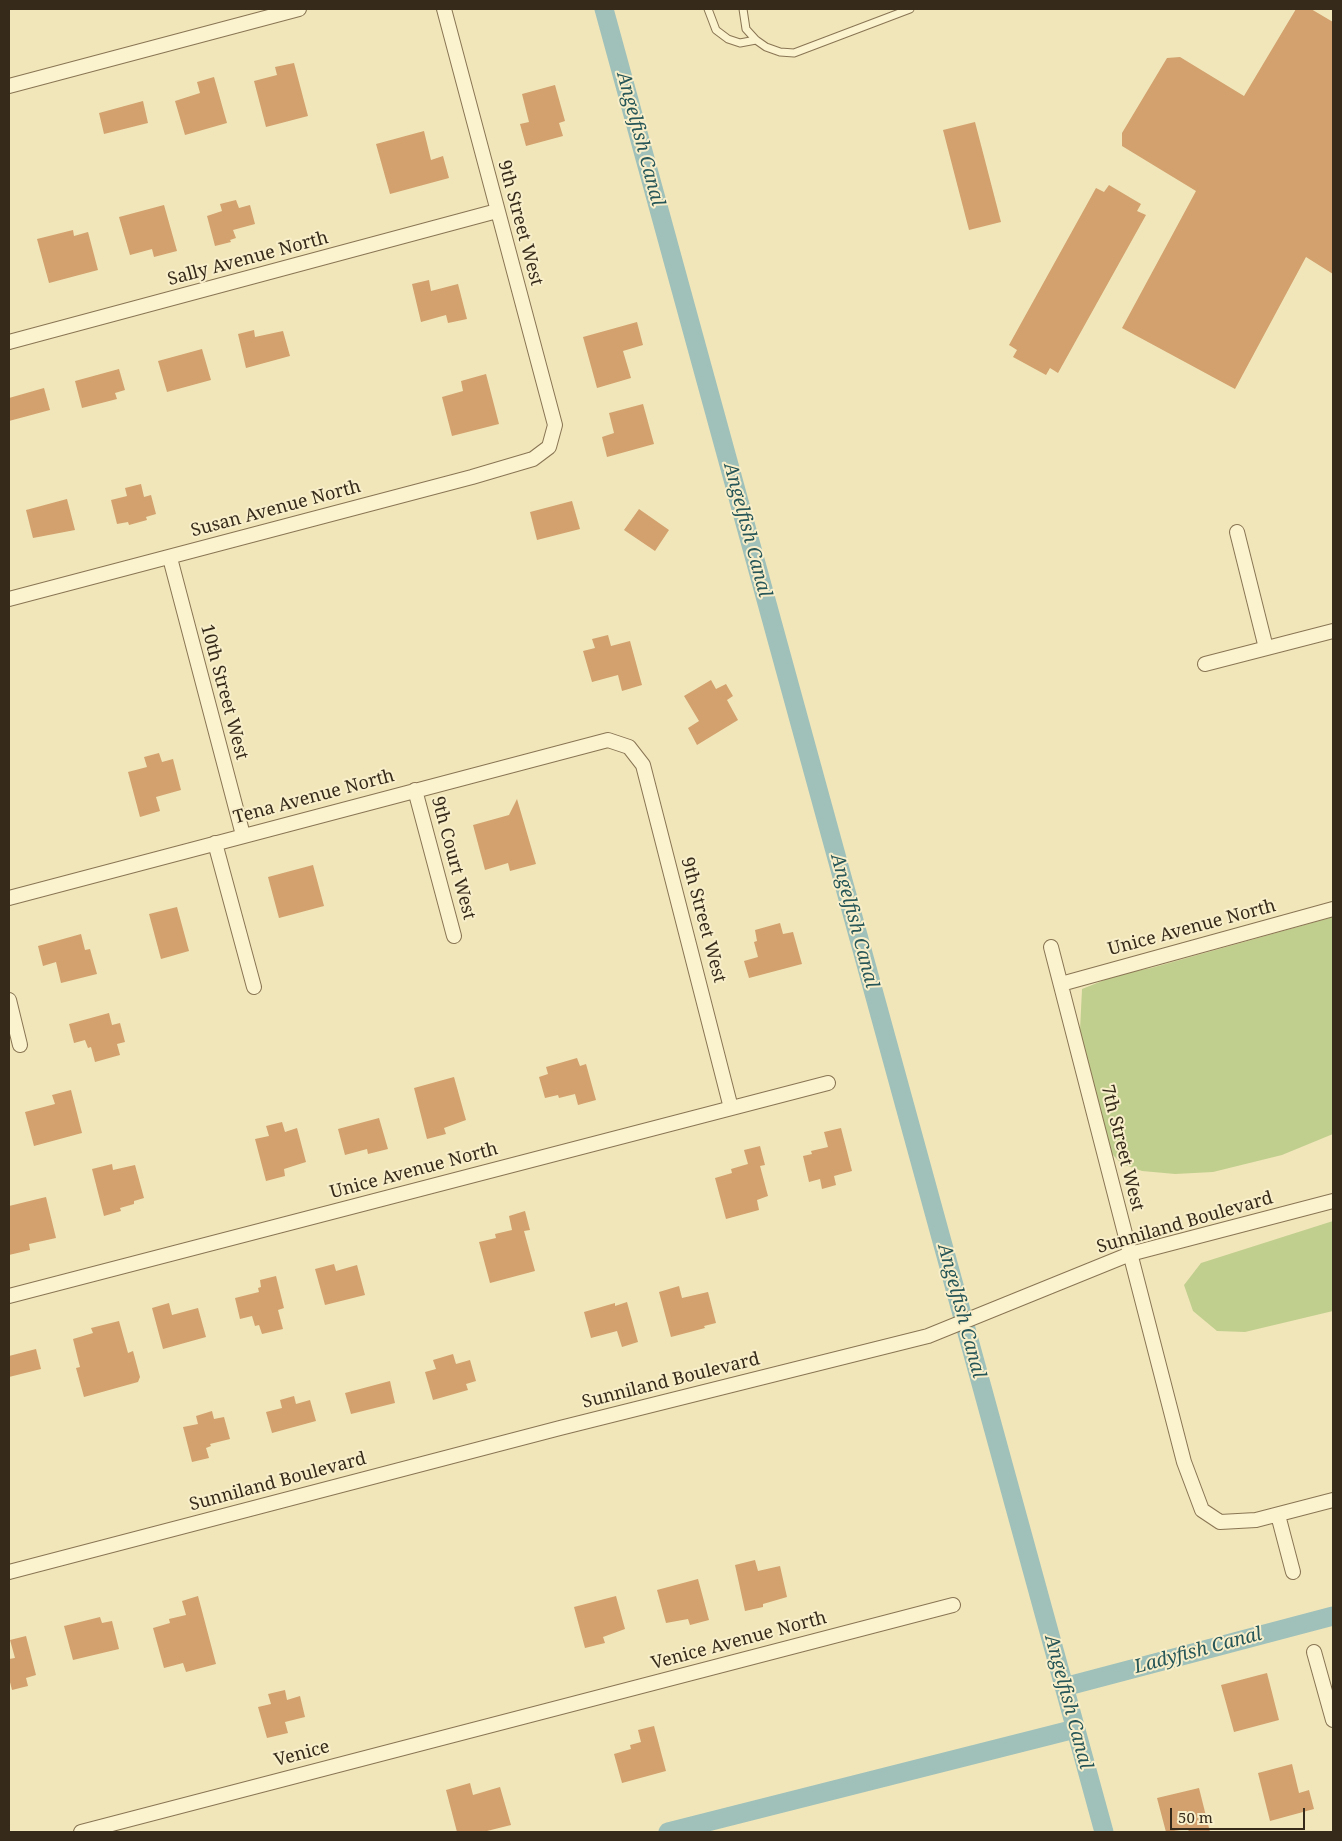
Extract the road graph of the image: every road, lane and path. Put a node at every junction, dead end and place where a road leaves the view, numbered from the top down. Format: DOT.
graph roads {
  1 [pos="299,9"];
  2 [pos="444,9"];
  3 [pos="708,9"];
  4 [pos="743,9"];
  5 [pos="910,9"];
  6 [pos="756,40"];
  7 [pos="9,86"];
  8 [pos="497,212"];
  9 [pos="9,342"];
  10 [pos="549,447"];
  11 [pos="1237,532"];
  12 [pos="170,558"];
  13 [pos="9,599"];
  14 [pos="1333,631"];
  15 [pos="1266,648"];
  16 [pos="1205,664"];
  17 [pos="629,747"];
  18 [pos="415,790"];
  19 [pos="243,835"];
  20 [pos="215,843"];
  21 [pos="9,898"];
  22 [pos="1333,908"];
  23 [pos="454,936"];
  24 [pos="1050,947"];
  25 [pos="1061,984"];
  26 [pos="254,987"];
  27 [pos="9,1000"];
  28 [pos="20,1045"];
  29 [pos="828,1083"];
  30 [pos="731,1108"];
  31 [pos="1333,1201"];
  32 [pos="1130,1254"];
  33 [pos="9,1296"];
  34 [pos="1333,1500"];
  35 [pos="1278,1515"];
  36 [pos="9,1572"];
  37 [pos="1293,1572"];
  38 [pos="953,1605"];
  39 [pos="1314,1652"];
  40 [pos="533,1714"];
  41 [pos="1333,1720"];
  42 [pos="81,1832"];
  1 -- 7 [label="street"];
  2 -- 8 [label="street, 9th Street West"];
  3 -- 6 [label="lane"];
  4 -- 6 [label="lane"];
  5 -- 6 [label="lane"];
  8 -- 9 [label="street, Sally Avenue North"];
  8 -- 10 [label="street, 9th Street West"];
  10 -- 12 [label="street, Susan Avenue North"];
  11 -- 15 [label="street"];
  12 -- 13 [label="street, Susan Avenue North"];
  12 -- 19 [label="street, 10th Street West"];
  14 -- 15 [label="street"];
  15 -- 16 [label="street"];
  17 -- 18 [label="street, Tena Avenue North"];
  17 -- 30 [label="street, 9th Street West"];
  18 -- 19 [label="street, Tena Avenue North"];
  18 -- 23 [label="street, 9th Court West"];
  19 -- 20 [label="street, Tena Avenue North"];
  20 -- 21 [label="street, Tena Avenue North"];
  20 -- 26 [label="street"];
  22 -- 25 [label="street, Unice Avenue North"];
  24 -- 25 [label="street, 7th Street West"];
  25 -- 32 [label="street, 7th Street West"];
  27 -- 28 [label="street"];
  29 -- 30 [label="street, Unice Avenue North"];
  30 -- 33 [label="street, Unice Avenue North"];
  31 -- 32 [label="street, Sunniland Boulevard"];
  32 -- 35 [label="street, 7th Street West"];
  32 -- 36 [label="street, Sunniland Boulevard"];
  34 -- 35 [label="street"];
  35 -- 37 [label="street"];
  38 -- 40 [label="street, Venice Avenue North"];
  39 -- 41 [label="street"];
  40 -- 42 [label="street, Venice"];
}
